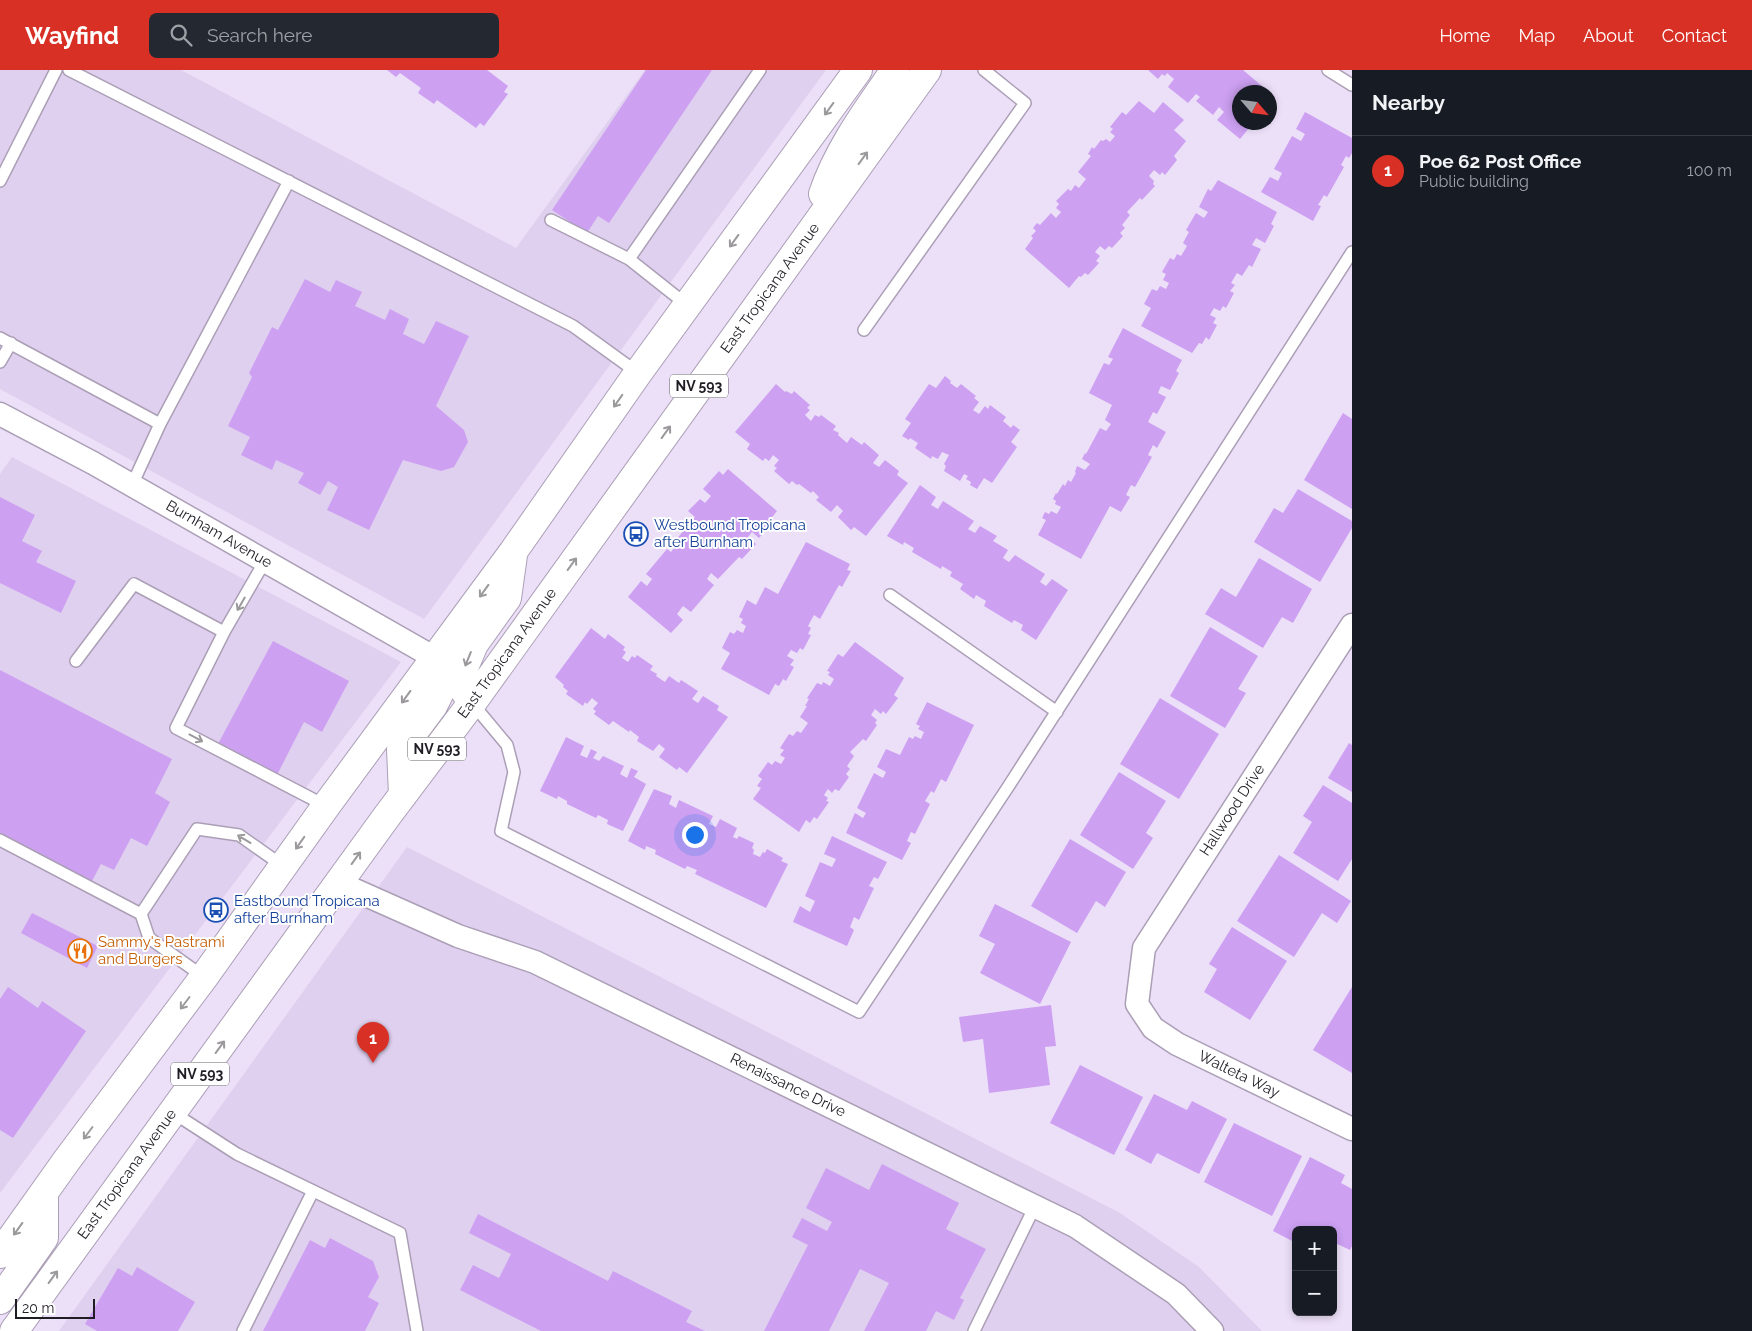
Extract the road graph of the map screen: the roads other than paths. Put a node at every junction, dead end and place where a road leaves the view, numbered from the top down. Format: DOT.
graph roads {
  1 [pos="56,70"];
  2 [pos="69,70"];
  3 [pos="760,70"];
  4 [pos="858,70"];
  5 [pos="895,70"];
  6 [pos="927,70"];
  7 [pos="984,70"];
  8 [pos="1328,70"];
  9 [pos="1352,85"];
  10 [pos="0,181"];
  11 [pos="288,181"];
  12 [pos="551,220"];
  13 [pos="813,227"];
  14 [pos="1352,252"];
  15 [pos="629,259"];
  16 [pos="687,305"];
  17 [pos="864,330"];
  18 [pos="5,341"];
  19 [pos="0,362"];
  20 [pos="638,373"];
  21 [pos="0,414"];
  22 [pos="160,424"];
  23 [pos="132,485"];
  24 [pos="513,552"];
  25 [pos="265,561"];
  26 [pos="890,595"];
  27 [pos="1352,625"];
  28 [pos="224,632"];
  29 [pos="435,658"];
  30 [pos="76,662"];
  31 [pos="472,703"];
  32 [pos="1057,712"];
  33 [pos="403,795"];
  34 [pos="326,806"];
  35 [pos="0,840"];
  36 [pos="284,866"];
  37 [pos="339,883"];
  38 [pos="141,914"];
  39 [pos="204,977"];
  40 [pos="1137,1004"];
  41 [pos="172,1112"];
  42 [pos="1352,1129"];
  43 [pos="313,1191"];
  44 [pos="44,1193"];
  45 [pos="1035,1206"];
  46 [pos="0,1254"];
  47 [pos="0,1300"];
  48 [pos="14,1331"];
  49 [pos="243,1331"];
  50 [pos="417,1331"];
  51 [pos="974,1331"];
  52 [pos="1212,1331"];
  1 -- 10 [label="lane"];
  2 -- 11 [label="lane"];
  3 -- 15 [label="lane"];
  4 -- 16 [label="main road, one-way"];
  5 -- 13 [label="main road"];
  13 -- 6 [label="main road, East Tropicana Avenue / NV 593, one-way"];
  7 -- 17 [label="lane"];
  8 -- 9 [label="lane"];
  11 -- 20 [label="lane"];
  11 -- 22 [label="lane"];
  12 -- 15 [label="lane"];
  31 -- 13 [label="main road, East Tropicana Avenue / NV 593, one-way"];
  14 -- 32 [label="lane"];
  15 -- 16 [label="lane"];
  16 -- 20 [label="main road"];
  18 -- 19 [label="lane"];
  18 -- 22 [label="lane"];
  20 -- 24 [label="main road, one-way"];
  21 -- 23 [label="street, Burnham Avenue"];
  22 -- 23 [label="lane"];
  23 -- 25 [label="street, Burnham Avenue"];
  24 -- 29 [label="main road, one-way"];
  24 -- 31 [label="main road, one-way"];
  25 -- 28 [label="lane, one-way"];
  25 -- 29 [label="street, Burnham Avenue"];
  26 -- 32 [label="lane"];
  27 -- 40 [label="street, Hallwood Drive"];
  28 -- 30 [label="lane"];
  28 -- 34 [label="lane, one-way"];
  29 -- 33 [label="main road"];
  29 -- 34 [label="main road, one-way"];
  31 -- 32 [label="lane"];
  31 -- 33 [label="main road, East Tropicana Avenue / NV 593"];
  37 -- 33 [label="main road, East Tropicana Avenue / NV 593, one-way"];
  34 -- 36 [label="main road, one-way"];
  35 -- 38 [label="lane"];
  36 -- 38 [label="lane, one-way"];
  36 -- 39 [label="main road"];
  41 -- 37 [label="main road, East Tropicana Avenue / NV 593, one-way"];
  37 -- 45 [label="street, Renaissance Drive"];
  38 -- 39 [label="lane"];
  39 -- 44 [label="main road, one-way"];
  40 -- 42 [label="street, Walteta Way"];
  41 -- 43 [label="lane"];
  48 -- 41 [label="main road, East Tropicana Avenue / NV 593, one-way"];
  43 -- 49 [label="lane"];
  43 -- 50 [label="lane"];
  44 -- 46 [label="main road, one-way"];
  44 -- 47 [label="main road"];
  45 -- 51 [label="lane"];
  45 -- 52 [label="street, Renaissance Drive"];
}
